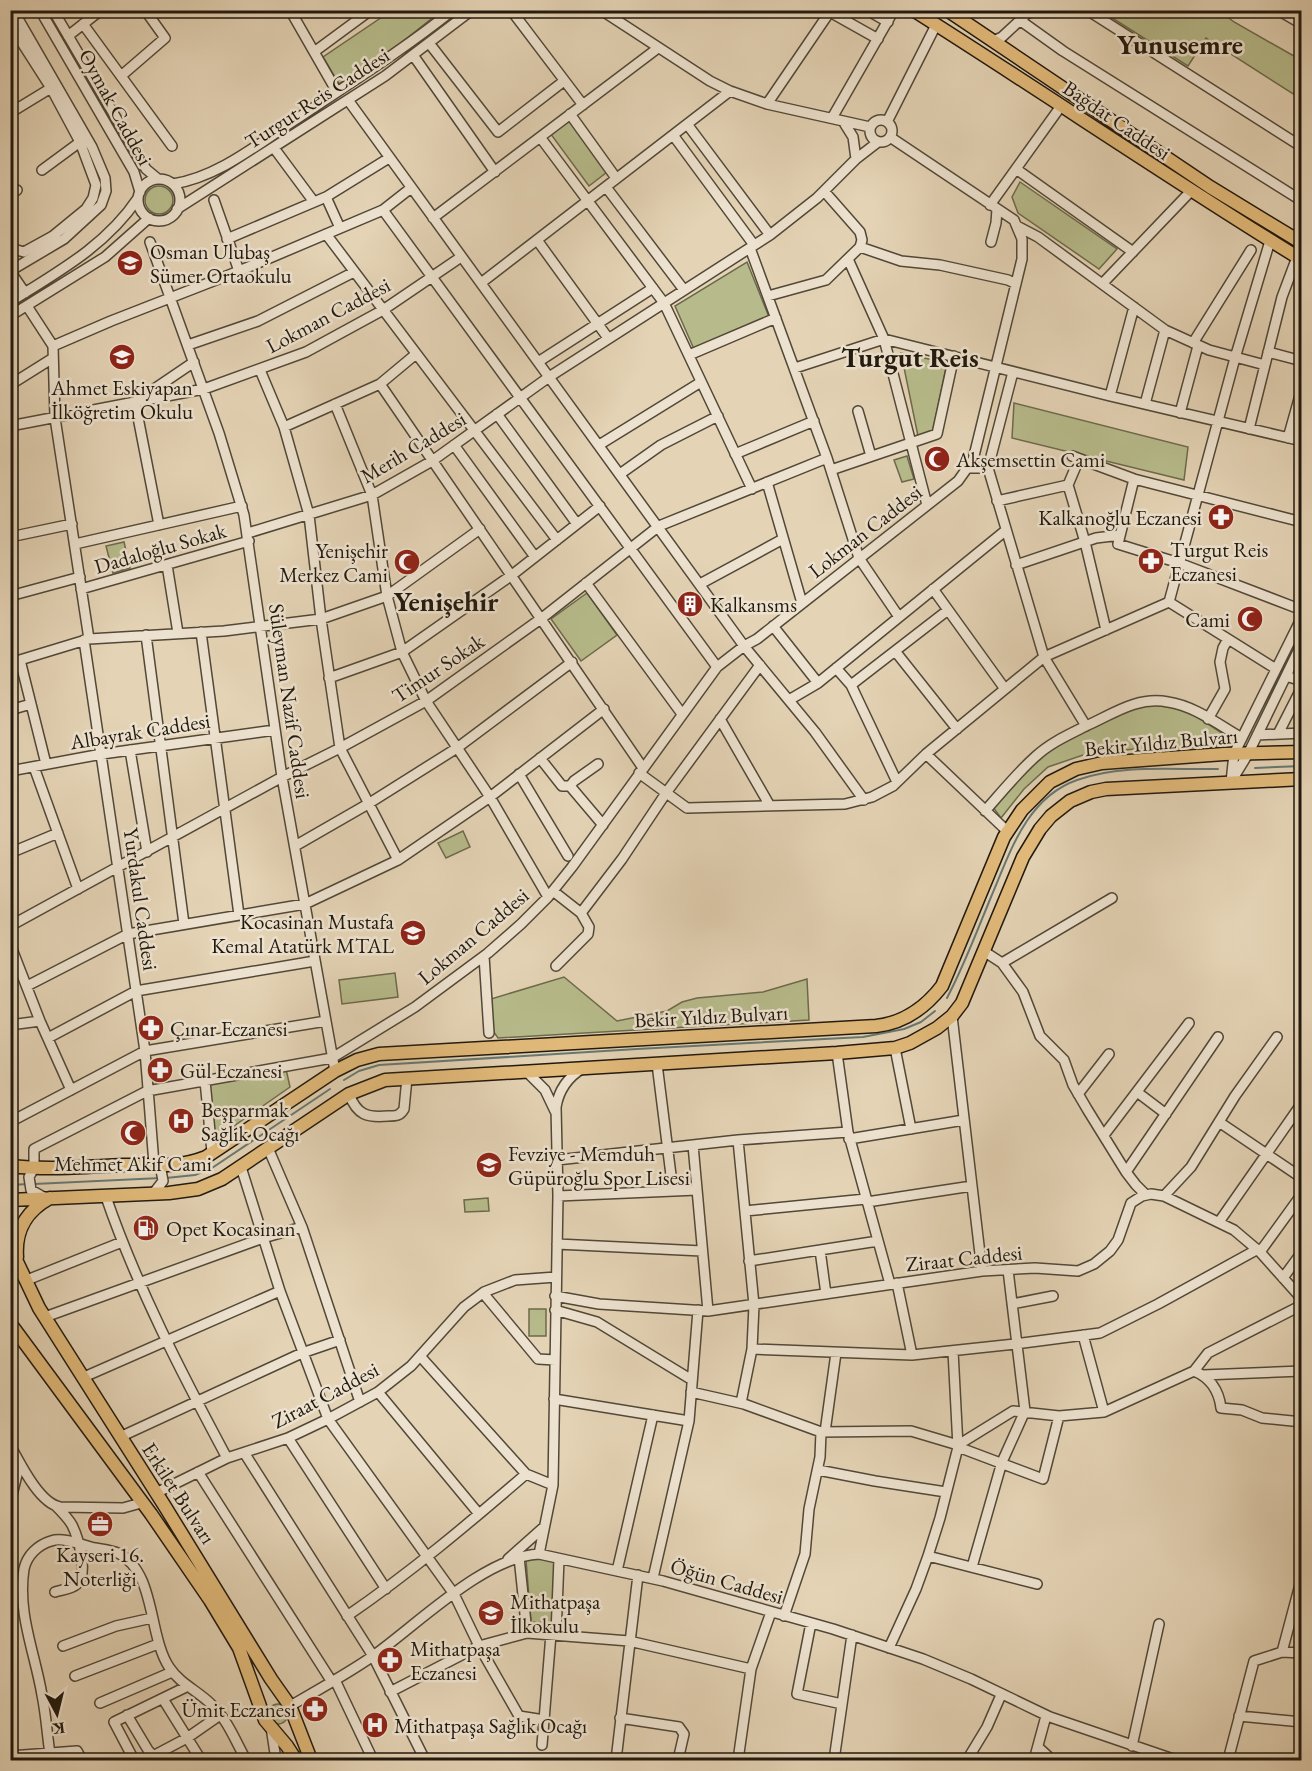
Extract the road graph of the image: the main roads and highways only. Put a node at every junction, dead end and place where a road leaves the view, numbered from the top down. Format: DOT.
graph roads {
  1 [pos="913,10"];
  2 [pos="946,10"];
  3 [pos="1302,243"];
  4 [pos="1299,259"];
  5 [pos="1302,752"];
  6 [pos="1302,779"];
  7 [pos="10,1166"];
  8 [pos="48,1198"];
  9 [pos="10,1200"];
  10 [pos="10,1247"];
  11 [pos="17,1261"];
  12 [pos="11,1326"];
  13 [pos="271,1679"];
  14 [pos="252,1686"];
  15 [pos="290,1708"];
  16 [pos="264,1716"];
  17 [pos="271,1727"];
  18 [pos="296,1761"];
  19 [pos="311,1761"];
  1 -- 4 [label="main road, Bağdat Caddesi"];
  2 -- 3 [label="main road, Bağdat Caddesi"];
  5 -- 7 [label="main road, Bekir Yıldız Bulvarı"];
  6 -- 8 [label="main road, Bekir Yıldız Bulvarı"];
  8 -- 9 [label="main road, Bekir Yıldız Bulvarı"];
  8 -- 11 [label="main road"];
  10 -- 11 [label="main road, Erkilet Bulvarı"];
  11 -- 13 [label="main road, Erkilet Bulvarı"];
  12 -- 14 [label="main road, Erkilet Bulvarı"];
  13 -- 14 [label="main road"];
  13 -- 15 [label="main road, Erkilet Bulvarı"];
  14 -- 16 [label="main road, Erkilet Bulvarı"];
  15 -- 16 [label="main road"];
  15 -- 17 [label="main road"];
  15 -- 19 [label="main road, Erkilet Bulvarı"];
  16 -- 17 [label="main road, Erkilet Bulvarı"];
  17 -- 18 [label="main road, Erkilet Bulvarı"];
}
